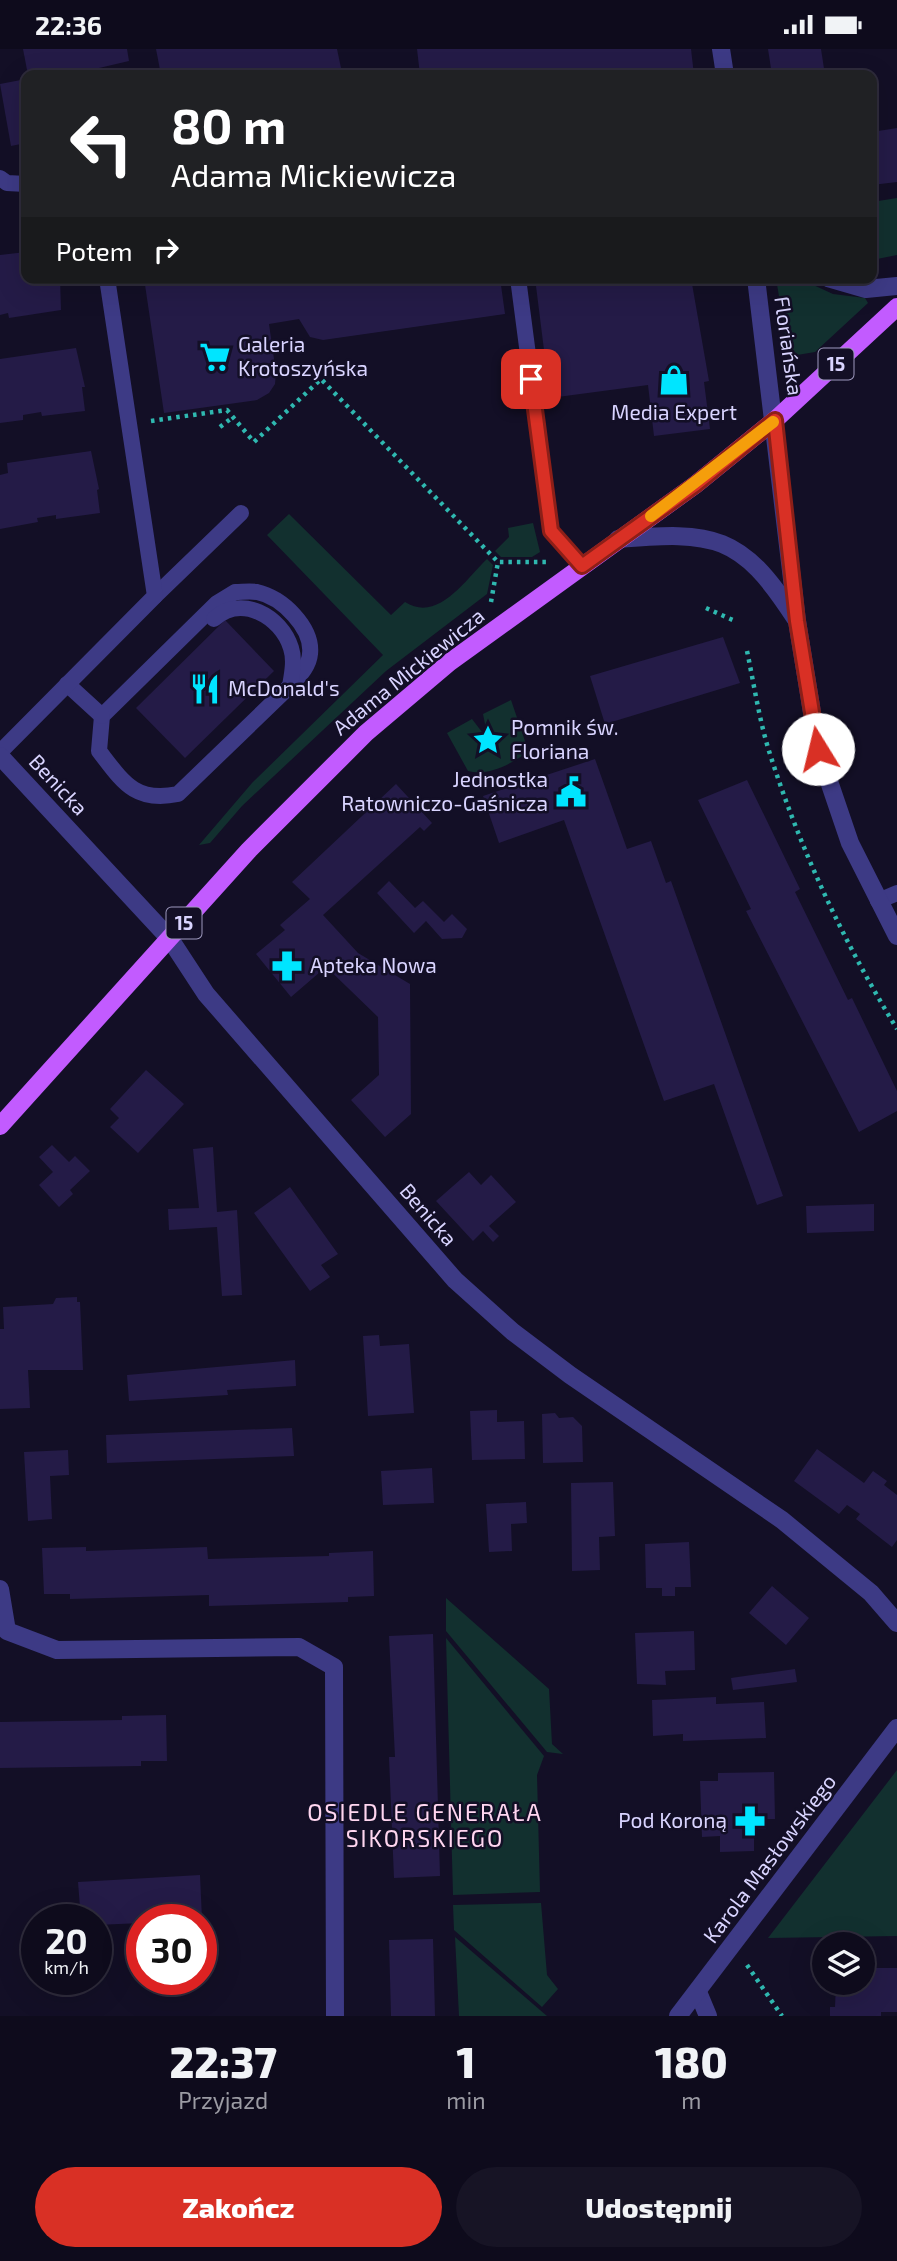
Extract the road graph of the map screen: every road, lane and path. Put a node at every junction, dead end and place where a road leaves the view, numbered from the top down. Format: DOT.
graph roads {
  1 [pos="721,49"];
  2 [pos="724,70"];
  3 [pos="0,178"];
  4 [pos="21,184"];
  5 [pos="108,284"];
  6 [pos="519,284"];
  7 [pos="757,284"];
  8 [pos="849,284"];
  9 [pos="897,286"];
  10 [pos="897,307"];
  11 [pos="233,417"];
  12 [pos="775,420"];
  13 [pos="127,424"];
  14 [pos="220,427"];
  15 [pos="240,513"];
  16 [pos="618,540"];
  17 [pos="498,562"];
  18 [pos="546,562"];
  19 [pos="582,566"];
  20 [pos="155,596"];
  21 [pos="491,602"];
  22 [pos="706,608"];
  23 [pos="735,621"];
  24 [pos="797,621"];
  25 [pos="747,651"];
  26 [pos="68,684"];
  27 [pos="102,716"];
  28 [pos="0,754"];
  29 [pos="897,893"];
  30 [pos="878,901"];
  31 [pos="897,936"];
  32 [pos="170,939"];
  33 [pos="897,1029"];
  34 [pos="0,1126"];
  35 [pos="0,1590"];
  36 [pos="897,1623"];
  37 [pos="897,1728"];
  38 [pos="745,1961"];
  39 [pos="698,1992"];
  40 [pos="335,2016"];
  41 [pos="678,2016"];
  42 [pos="708,2016"];
  43 [pos="782,2016"];
  1 -- 2 [label="street"];
  3 -- 4 [label="lane"];
  5 -- 13 [label="lane"];
  6 -- 19 [label="lane"];
  7 -- 12 [label="street, Floriańska"];
  8 -- 9 [label="street"];
  10 -- 12 [label="main road, Adama Mickiewicza / 15"];
  11 -- 13 [label="path"];
  11 -- 14 [label="path"];
  11 -- 17 [label="path"];
  12 -- 16 [label="main road, Adama Mickiewicza / 15"];
  12 -- 24 [label="street, Floriańska"];
  13 -- 20 [label="lane"];
  15 -- 20 [label="lane"];
  16 -- 19 [label="main road, Adama Mickiewicza / 15"];
  16 -- 24 [label="street"];
  17 -- 18 [label="path"];
  17 -- 21 [label="path"];
  19 -- 32 [label="main road, Adama Mickiewicza / 15"];
  20 -- 26 [label="lane"];
  22 -- 23 [label="path"];
  24 -- 30 [label="street, Floriańska"];
  25 -- 33 [label="path"];
  26 -- 27 [label="lane"];
  26 -- 28 [label="lane"];
  27 -- 27 [label="lane"];
  28 -- 32 [label="street, Benicka"];
  29 -- 30 [label="lane"];
  30 -- 31 [label="street, Floriańska"];
  32 -- 34 [label="main road, Adama Mickiewicza / 15"];
  32 -- 36 [label="street, Benicka"];
  35 -- 40 [label="street"];
  37 -- 39 [label="street, Karola Masłowskiego"];
  38 -- 43 [label="path"];
  39 -- 41 [label="street, Karola Masłowskiego"];
  39 -- 42 [label="street"];
}
